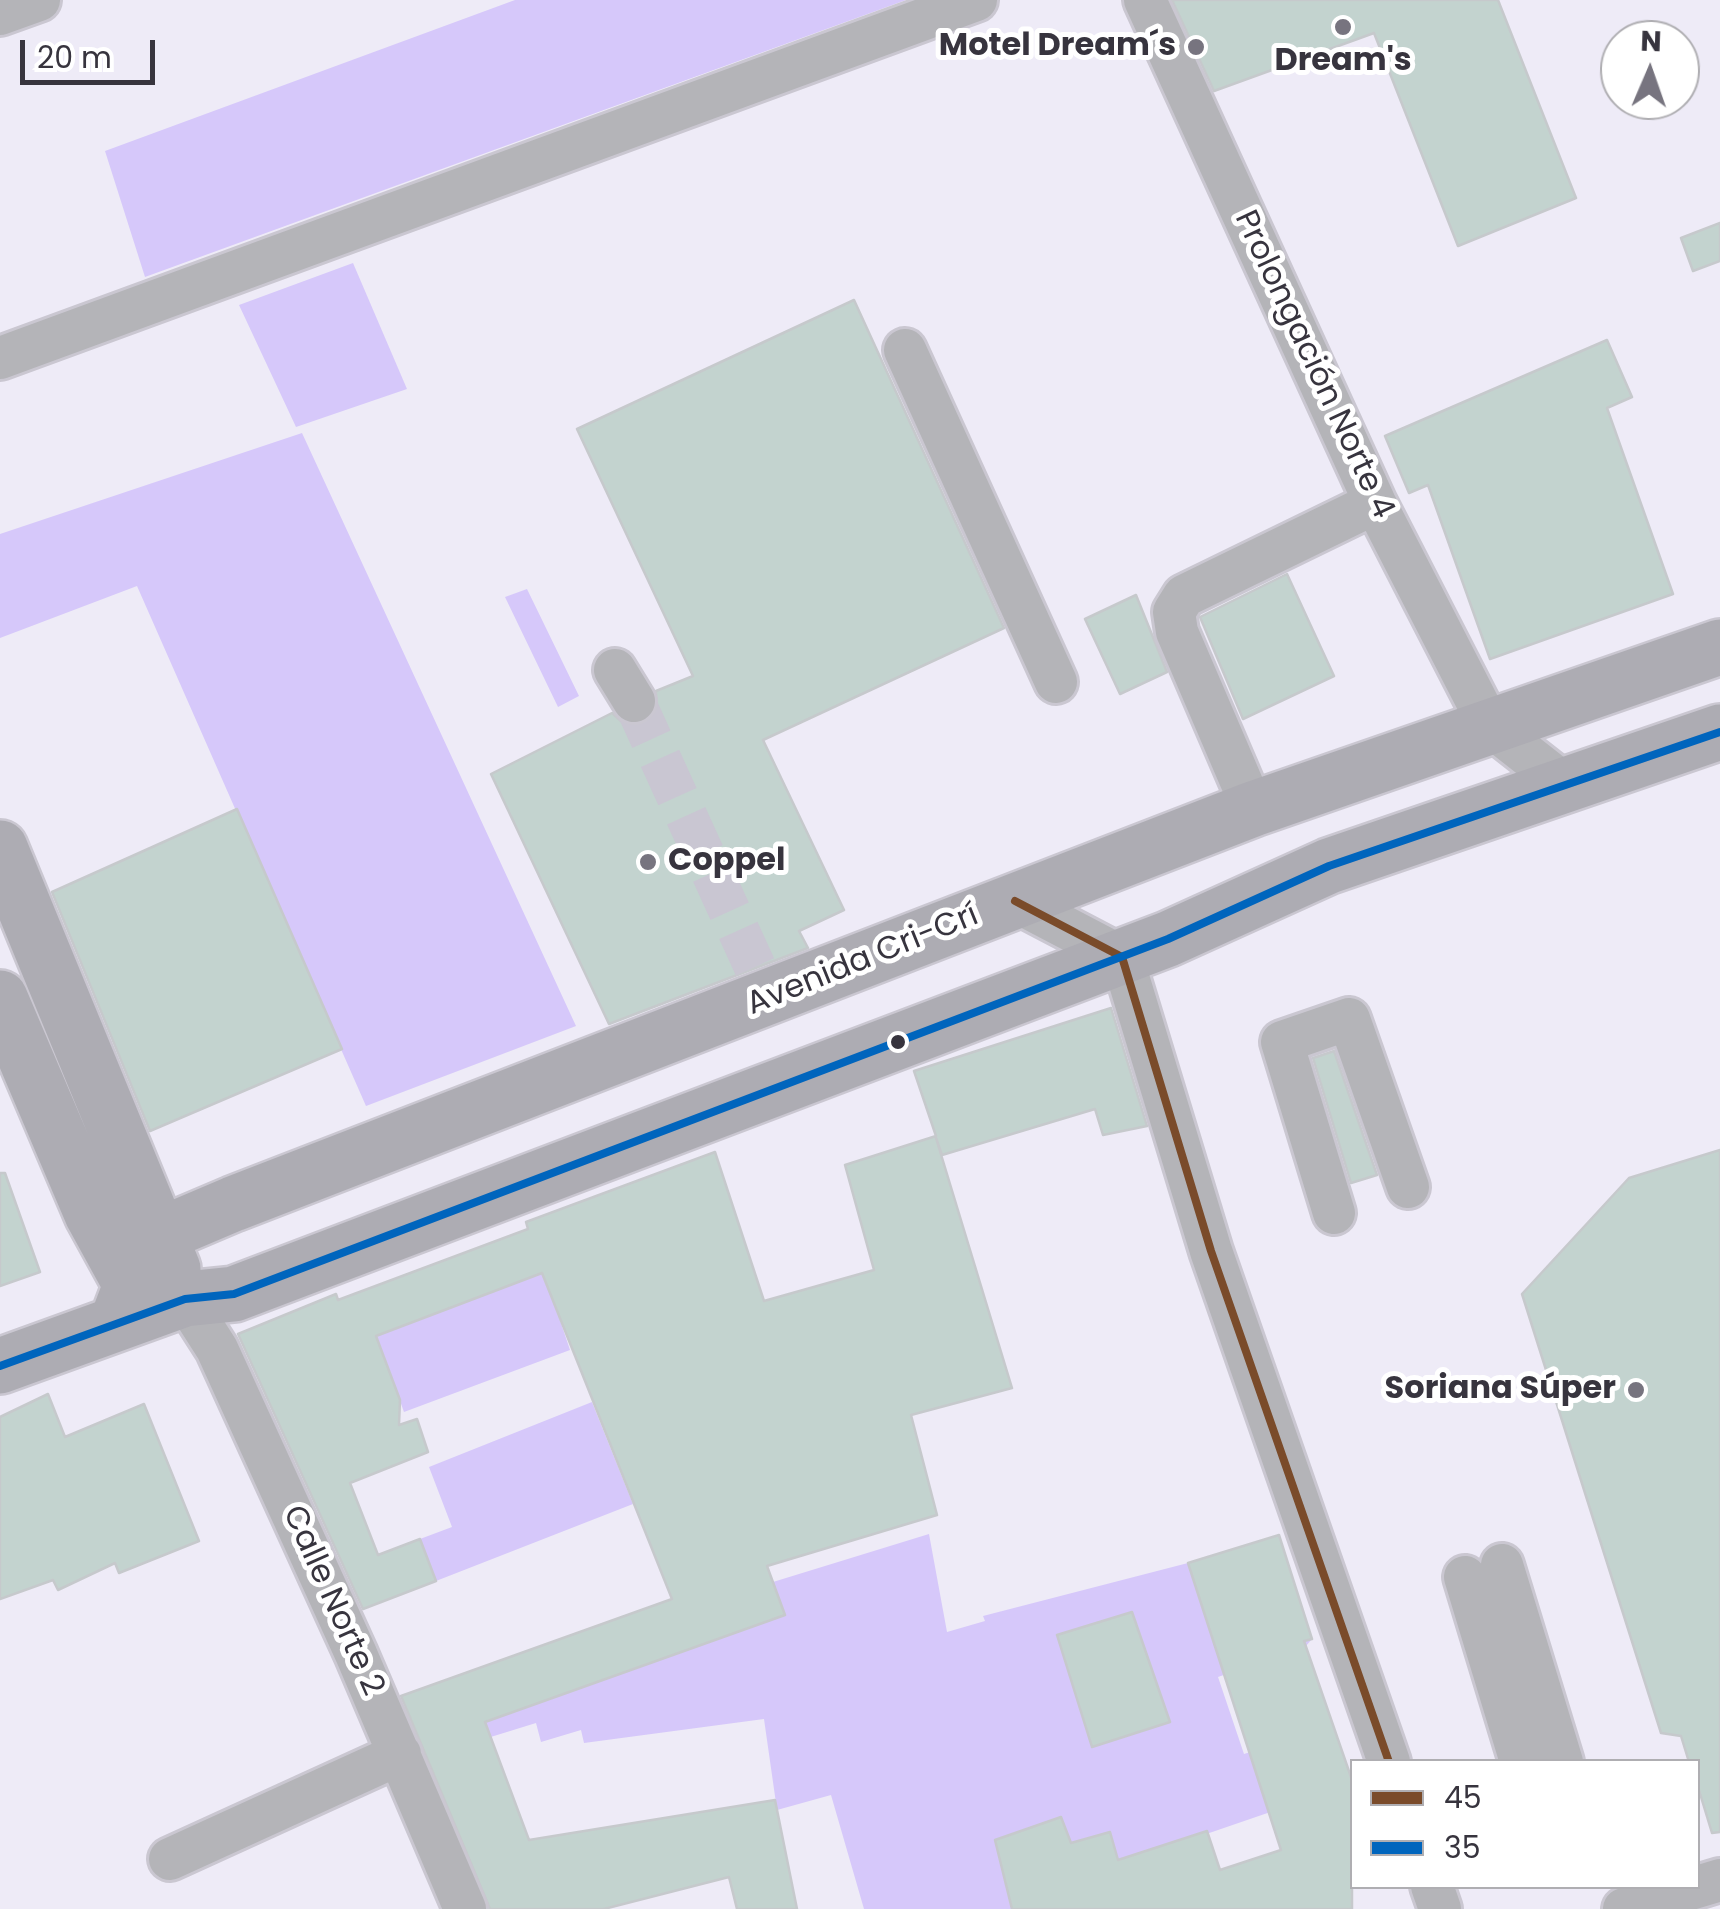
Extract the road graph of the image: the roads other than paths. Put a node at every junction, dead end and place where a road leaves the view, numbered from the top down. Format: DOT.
graph roads {
  1 [pos="39,0"];
  2 [pos="976,0"];
  3 [pos="1145,0"];
  4 [pos="0,14"];
  5 [pos="906,350"];
  6 [pos="0,358"];
  7 [pos="1375,503"];
  8 [pos="1720,648"];
  9 [pos="1056,682"];
  10 [pos="1489,725"];
  11 [pos="1720,732"];
  12 [pos="1563,783"];
  13 [pos="1252,809"];
  14 [pos="0,848"];
  15 [pos="1015,900"];
  16 [pos="1122,957"];
  17 [pos="0,998"];
  18 [pos="1408,1187"];
  19 [pos="1334,1213"];
  20 [pos="160,1235"];
  21 [pos="185,1300"];
  22 [pos="124,1303"];
  23 [pos="0,1366"];
  24 [pos="400,1754"];
  25 [pos="1388,1759"];
  26 [pos="1520,1759"];
  27 [pos="1561,1759"];
  28 [pos="170,1859"];
  29 [pos="1690,1889"];
  30 [pos="465,1909"];
  31 [pos="1624,1909"];
  1 -- 4 [label="street"];
  2 -- 6 [label="street"];
  3 -- 7 [label="street, Prolongación Norte 4"];
  5 -- 9 [label="street"];
  7 -- 10 [label="street, Prolongación Norte 4"];
  7 -- 13 [label="street"];
  8 -- 10 [label="main road, Avenida Cri-Crí"];
  10 -- 12 [label="street"];
  10 -- 13 [label="main road, Avenida Cri-Crí"];
  11 -- 12 [label="main road"];
  12 -- 16 [label="main road"];
  13 -- 15 [label="main road, Avenida Cri-Crí"];
  14 -- 20 [label="main road"];
  15 -- 16 [label="street"];
  15 -- 20 [label="main road, Avenida Cri-Crí"];
  16 -- 21 [label="main road"];
  16 -- 25 [label="street"];
  17 -- 22 [label="main road"];
  18 -- 19 [label="street"];
  20 -- 21 [label="main road"];
  20 -- 22 [label="main road"];
  21 -- 22 [label="main road"];
  21 -- 24 [label="street, Calle Norte 2"];
  22 -- 23 [label="main road"];
  24 -- 28 [label="street"];
  24 -- 30 [label="street, Calle Norte 2"];
  26 -- 27 [label="street"];
  29 -- 31 [label="street"];
}
